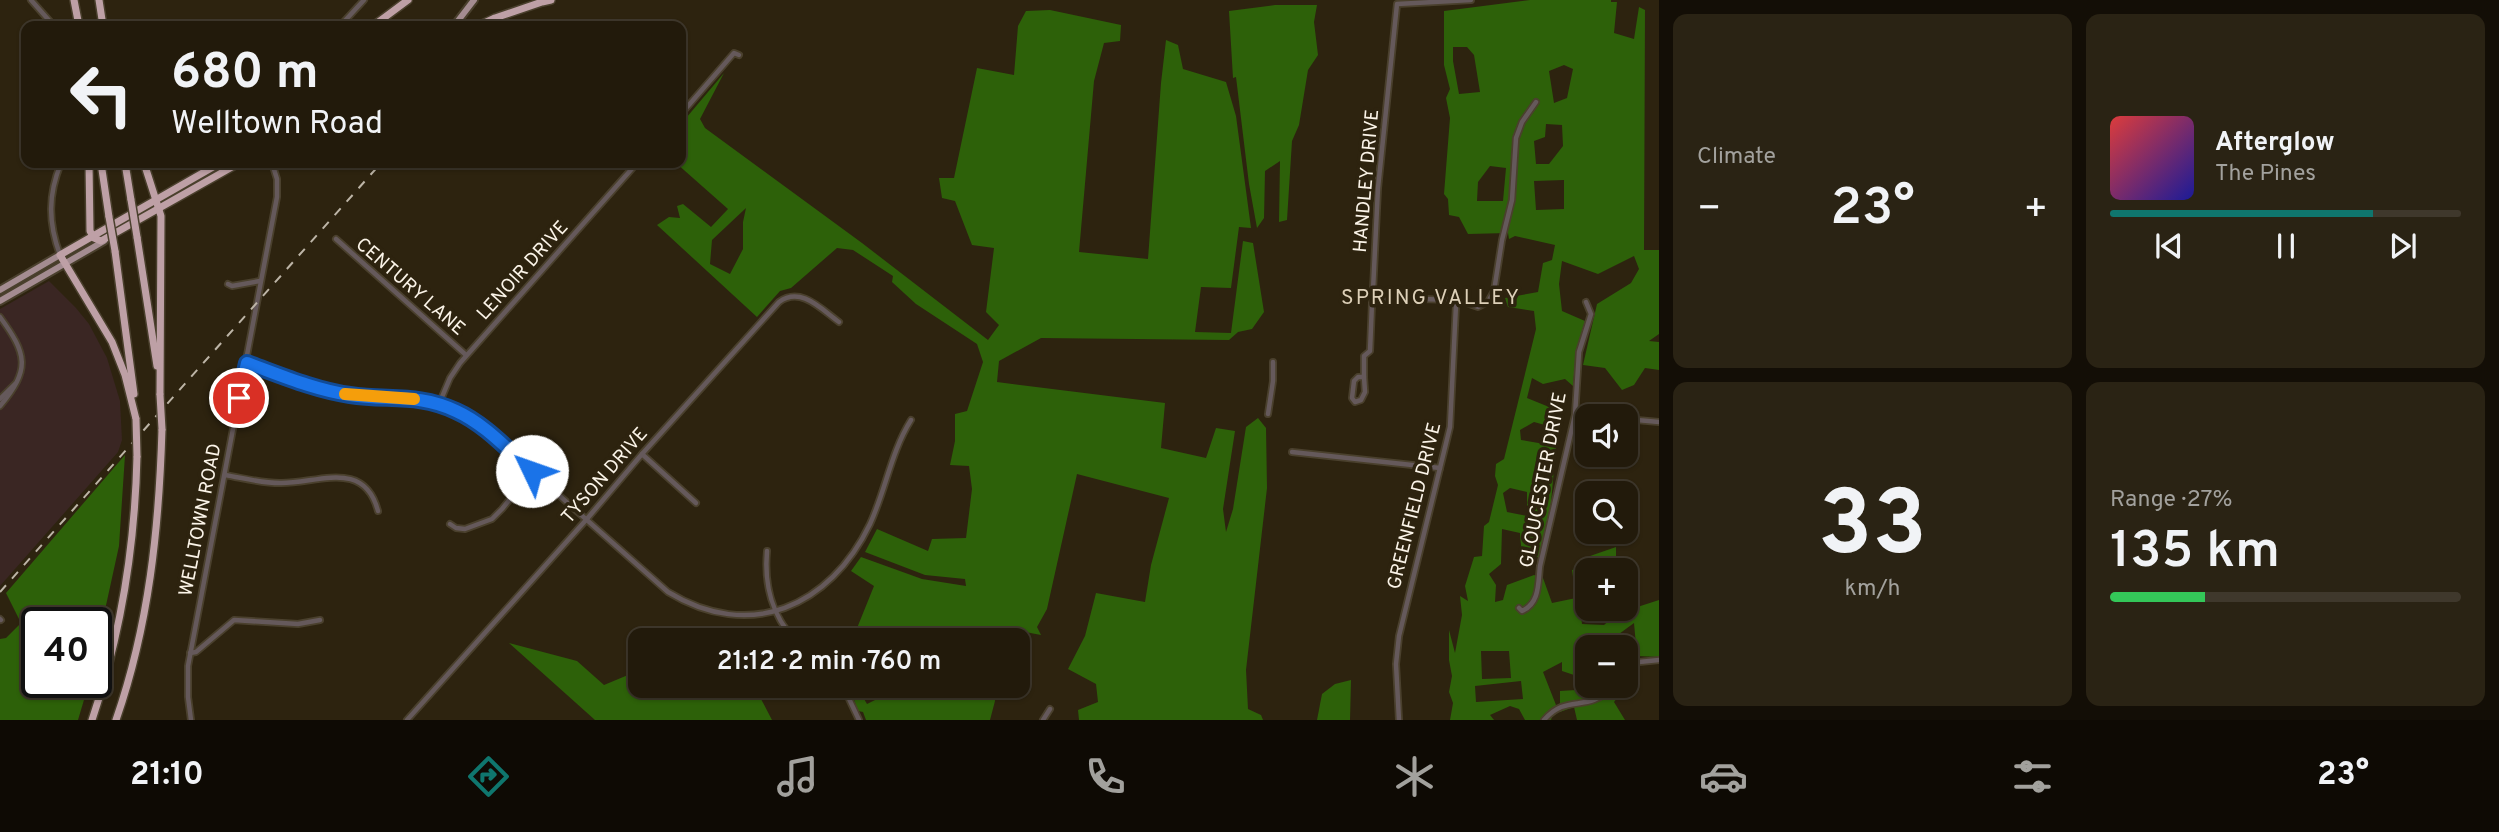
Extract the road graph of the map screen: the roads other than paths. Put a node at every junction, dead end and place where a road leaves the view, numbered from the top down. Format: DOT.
graph roads {
  1 [pos="31,0"];
  2 [pos="75,0"];
  3 [pos="99,0"];
  4 [pos="365,0"];
  5 [pos="407,0"];
  6 [pos="474,0"];
  7 [pos="1471,0"];
  8 [pos="547,1"];
  9 [pos="50,21"];
  10 [pos="78,21"];
  11 [pos="102,21"];
  12 [pos="345,21"];
  13 [pos="379,21"];
  14 [pos="458,21"];
  15 [pos="489,21"];
  16 [pos="739,55"];
  17 [pos="1536,102"];
  18 [pos="686,108"];
  19 [pos="59,168"];
  20 [pos="89,168"];
  21 [pos="101,168"];
  22 [pos="126,168"];
  23 [pos="146,168"];
  24 [pos="211,168"];
  25 [pos="230,168"];
  26 [pos="274,168"];
  27 [pos="633,168"];
  28 [pos="150,181"];
  29 [pos="183,184"];
  30 [pos="190,191"];
  31 [pos="157,199"];
  32 [pos="159,209"];
  33 [pos="90,216"];
  34 [pos="161,225"];
  35 [pos="93,237"];
  36 [pos="336,239"];
  37 [pos="105,240"];
  38 [pos="81,244"];
  39 [pos="60,255"];
  40 [pos="65,264"];
  41 [pos="260,281"];
  42 [pos="228,284"];
  43 [pos="0,290"];
  44 [pos="1376,295"];
  45 [pos="1451,300"];
  46 [pos="0,301"];
  47 [pos="1586,302"];
  48 [pos="0,317"];
  49 [pos="839,322"];
  50 [pos="466,355"];
  51 [pos="1273,362"];
  52 [pos="247,363"];
  53 [pos="1364,377"];
  54 [pos="16,384"];
  55 [pos="160,395"];
  56 [pos="0,399"];
  57 [pos="439,404"];
  58 [pos="1576,404"];
  59 [pos="0,406"];
  60 [pos="1268,414"];
  61 [pos="1575,415"];
  62 [pos="136,419"];
  63 [pos="911,420"];
  64 [pos="1638,420"];
  65 [pos="1659,422"];
  66 [pos="1292,452"];
  67 [pos="642,454"];
  68 [pos="1440,468"];
  69 [pos="532,472"];
  70 [pos="225,475"];
  71 [pos="696,503"];
  72 [pos="378,511"];
  73 [pos="586,520"];
  74 [pos="450,524"];
  75 [pos="767,551"];
  76 [pos="1519,608"];
  77 [pos="775,611"];
  78 [pos="320,620"];
  79 [pos="787,628"];
  80 [pos="190,653"];
  81 [pos="1659,660"];
  82 [pos="1638,663"];
  83 [pos="849,698"];
  84 [pos="1600,698"];
  85 [pos="1050,709"];
  86 [pos="92,720"];
  87 [pos="116,720"];
  88 [pos="191,720"];
  89 [pos="407,720"];
  90 [pos="859,720"];
  91 [pos="1043,720"];
  92 [pos="1399,720"];
  93 [pos="1544,720"];
  1 -- 9 [label="street"];
  2 -- 10 [label="highway"];
  3 -- 11 [label="highway"];
  4 -- 12 [label="street"];
  5 -- 13 [label="highway"];
  6 -- 14 [label="main road"];
  7 -- 44 [label="street, HANDLEY DRIVE"];
  8 -- 15 [label="highway, bridge"];
  16 -- 18 [label="street"];
  17 -- 45 [label="street"];
  19 -- 39 [label="street"];
  20 -- 33 [label="highway"];
  21 -- 62 [label="highway, bridge"];
  22 -- 55 [label="highway, bridge"];
  23 -- 28 [label="highway"];
  24 -- 29 [label="highway"];
  25 -- 30 [label="highway"];
  26 -- 41 [label="street, WELLTOWN ROAD"];
  27 -- 50 [label="street, LENOIR DRIVE"];
  28 -- 29 [label="highway"];
  28 -- 31 [label="highway"];
  29 -- 31 [label="highway"];
  30 -- 32 [label="highway"];
  30 -- 34 [label="highway"];
  31 -- 32 [label="highway"];
  31 -- 35 [label="highway"];
  32 -- 34 [label="highway"];
  32 -- 37 [label="highway"];
  33 -- 35 [label="highway"];
  33 -- 38 [label="highway"];
  34 -- 55 [label="highway"];
  35 -- 37 [label="highway"];
  35 -- 38 [label="highway"];
  36 -- 50 [label="street, CENTURY LANE"];
  37 -- 40 [label="main road"];
  38 -- 39 [label="highway"];
  39 -- 40 [label="highway"];
  39 -- 43 [label="main road"];
  40 -- 46 [label="main road"];
  40 -- 62 [label="highway"];
  41 -- 42 [label="street"];
  41 -- 52 [label="street, WELLTOWN ROAD"];
  44 -- 45 [label="street"];
  44 -- 53 [label="street, HANDLEY DRIVE"];
  45 -- 68 [label="street, GREENFIELD DRIVE"];
  47 -- 58 [label="street, GLOUCESTER DRIVE"];
  48 -- 54 [label="street"];
  49 -- 67 [label="street, TYSON DRIVE"];
  50 -- 57 [label="street, LENOIR DRIVE"];
  51 -- 60 [label="street"];
  52 -- 57 [label="street"];
  52 -- 70 [label="street, WELLTOWN ROAD"];
  53 -- 53 [label="street"];
  54 -- 56 [label="street"];
  54 -- 59 [label="street"];
  55 -- 87 [label="highway, bridge"];
  57 -- 69 [label="street"];
  61 -- 76 [label="street, GLOUCESTER DRIVE"];
  62 -- 86 [label="highway, bridge"];
  63 -- 77 [label="street"];
  64 -- 65 [label="street"];
  66 -- 68 [label="street"];
  67 -- 71 [label="street"];
  67 -- 73 [label="street, TYSON DRIVE"];
  68 -- 92 [label="street, GREENFIELD DRIVE"];
  69 -- 73 [label="street"];
  69 -- 74 [label="street"];
  70 -- 72 [label="street"];
  70 -- 80 [label="street, WELLTOWN ROAD"];
  73 -- 77 [label="street"];
  73 -- 89 [label="street, TYSON DRIVE"];
  75 -- 77 [label="street"];
  77 -- 79 [label="street"];
  78 -- 80 [label="street"];
  80 -- 88 [label="street, WELLTOWN ROAD"];
  81 -- 82 [label="street"];
  83 -- 90 [label="street"];
  84 -- 93 [label="street"];
  85 -- 91 [label="street"];
}
